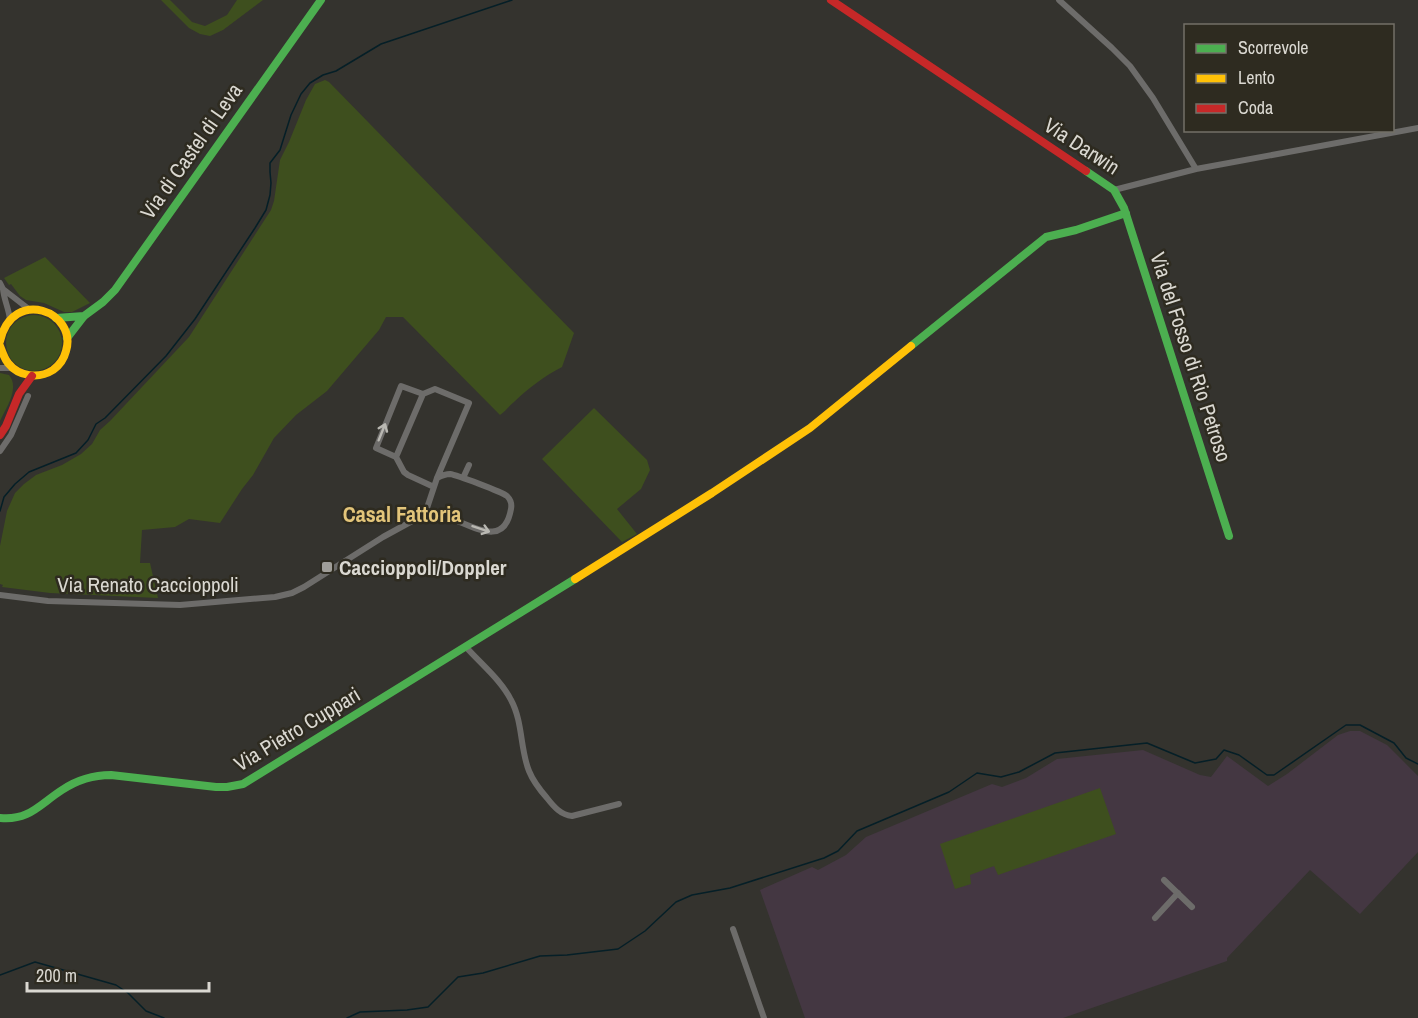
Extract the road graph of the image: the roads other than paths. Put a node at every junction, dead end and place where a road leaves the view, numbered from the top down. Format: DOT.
graph roads {
  1 [pos="321,0"];
  2 [pos="831,0"];
  3 [pos="1059,0"];
  4 [pos="1418,128"];
  5 [pos="1196,169"];
  6 [pos="1114,190"];
  7 [pos="1126,213"];
  8 [pos="2,286"];
  9 [pos="30,310"];
  10 [pos="84,316"];
  11 [pos="56,318"];
  12 [pos="10,320"];
  13 [pos="67,338"];
  14 [pos="0,343"];
  15 [pos="0,368"];
  16 [pos="13,369"];
  17 [pos="32,376"];
  18 [pos="423,394"];
  19 [pos="24,395"];
  20 [pos="0,435"];
  21 [pos="0,451"];
  22 [pos="396,457"];
  23 [pos="469,465"];
  24 [pos="437,478"];
  25 [pos="463,478"];
  26 [pos="434,487"];
  27 [pos="425,514"];
  28 [pos="1229,536"];
  29 [pos="0,594"];
  30 [pos="466,647"];
  31 [pos="619,804"];
  32 [pos="0,818"];
  33 [pos="1164,880"];
  34 [pos="1178,893"];
  35 [pos="1192,907"];
  36 [pos="1155,918"];
  37 [pos="733,929"];
  38 [pos="764,1018"];
  1 -- 10 [label="street, Via di Castel di Leva"];
  2 -- 6 [label="street, Via Darwin"];
  3 -- 5 [label="street"];
  4 -- 5 [label="street, Via Darwin"];
  5 -- 6 [label="street, Via Darwin"];
  6 -- 7 [label="street, Via del Fosso di Rio Petroso"];
  7 -- 28 [label="street, Via del Fosso di Rio Petroso"];
  7 -- 30 [label="street, Via Pietro Cuppari"];
  8 -- 9 [label="street"];
  8 -- 12 [label="street"];
  9 -- 11 [label="street"];
  9 -- 12 [label="street"];
  10 -- 11 [label="street"];
  10 -- 13 [label="street, Via di Castel di Leva"];
  11 -- 13 [label="street"];
  12 -- 14 [label="street"];
  13 -- 17 [label="street"];
  14 -- 16 [label="street"];
  15 -- 16 [label="street"];
  16 -- 17 [label="street"];
  16 -- 19 [label="street"];
  17 -- 19 [label="street"];
  18 -- 22 [label="street"];
  22 -- 18 [label="street, one-way"];
  18 -- 24 [label="street"];
  19 -- 20 [label="street"];
  19 -- 21 [label="street"];
  22 -- 26 [label="street"];
  23 -- 25 [label="street"];
  24 -- 25 [label="street"];
  24 -- 26 [label="street"];
  27 -- 25 [label="street, one-way"];
  26 -- 27 [label="street"];
  27 -- 29 [label="street, Via Renato Caccioppoli"];
  30 -- 31 [label="street"];
  30 -- 32 [label="street, Via Pietro Cuppari"];
  33 -- 34 [label="street"];
  34 -- 35 [label="street"];
  34 -- 36 [label="street"];
  37 -- 38 [label="street"];
}
